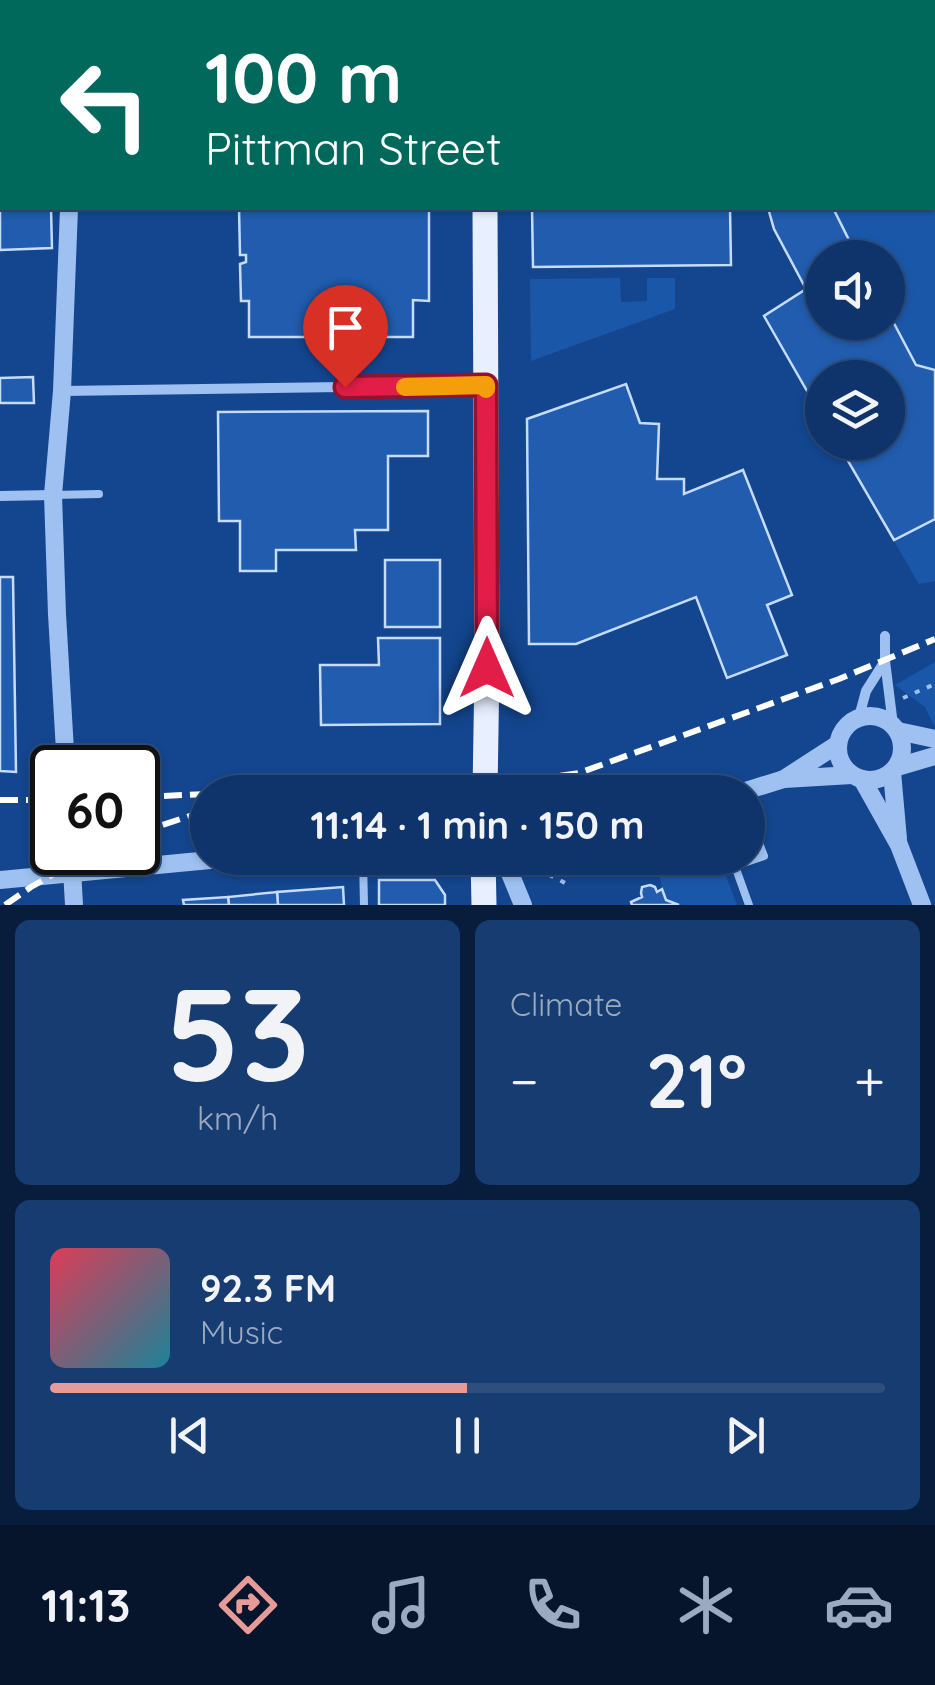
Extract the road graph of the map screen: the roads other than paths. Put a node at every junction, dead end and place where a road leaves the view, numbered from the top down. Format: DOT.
graph roads {
  1 [pos="69,210"];
  2 [pos="484,210"];
  3 [pos="486,385"];
  4 [pos="62,391"];
  5 [pos="53,494"];
  6 [pos="99,494"];
  7 [pos="0,496"];
  8 [pos="885,636"];
  9 [pos="885,661"];
  10 [pos="859,717"];
  11 [pos="896,728"];
  12 [pos="935,739"];
  13 [pos="838,744"];
  14 [pos="65,745"];
  15 [pos="935,756"];
  16 [pos="895,770"];
  17 [pos="485,775"];
  18 [pos="857,777"];
  19 [pos="784,779"];
  20 [pos="765,785"];
  21 [pos="899,844"];
  22 [pos="190,862"];
  23 [pos="160,865"];
  24 [pos="53,875"];
  25 [pos="74,875"];
  26 [pos="363,875"];
  27 [pos="483,875"];
  28 [pos="510,875"];
  29 [pos="738,875"];
  30 [pos="0,880"];
  31 [pos="74,905"];
  32 [pos="364,905"];
  33 [pos="484,905"];
  34 [pos="522,905"];
  35 [pos="749,905"];
  36 [pos="922,905"];
  1 -- 4 [label="street"];
  2 -- 3 [label="main road"];
  3 -- 4 [label="street"];
  3 -- 17 [label="main road"];
  4 -- 5 [label="street"];
  5 -- 6 [label="lane"];
  5 -- 7 [label="street"];
  5 -- 14 [label="street"];
  8 -- 9 [label="street"];
  9 -- 10 [label="street"];
  9 -- 11 [label="street"];
  10 -- 11 [label="street"];
  10 -- 13 [label="street"];
  11 -- 12 [label="street"];
  11 -- 16 [label="street"];
  13 -- 18 [label="street"];
  13 -- 19 [label="street"];
  15 -- 16 [label="street"];
  16 -- 18 [label="street"];
  16 -- 21 [label="street"];
  18 -- 19 [label="street"];
  18 -- 21 [label="street"];
  19 -- 20 [label="street"];
  21 -- 36 [label="street"];
  22 -- 23 [label="street"];
  24 -- 30 [label="street"];
  25 -- 31 [label="street"];
  26 -- 32 [label="lane"];
  27 -- 33 [label="main road"];
  28 -- 34 [label="street"];
  29 -- 35 [label="lane"];
}
